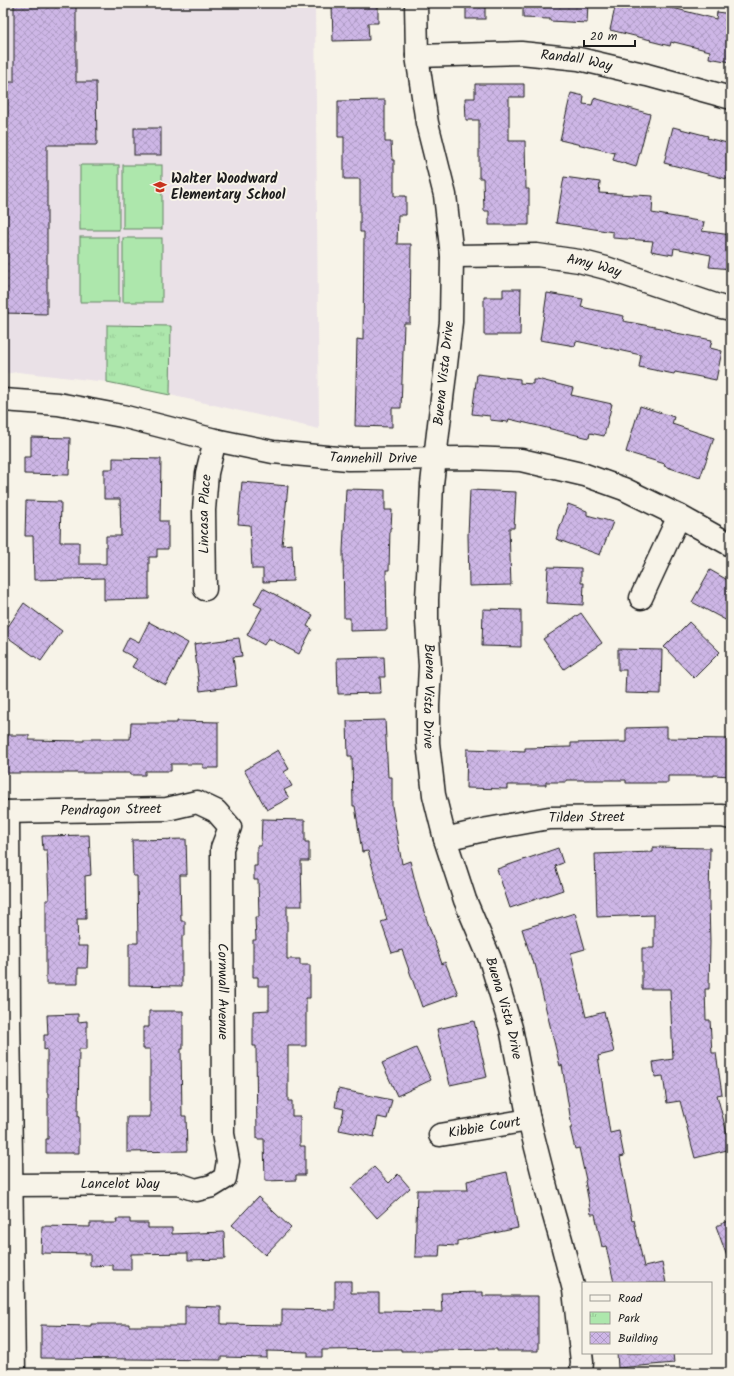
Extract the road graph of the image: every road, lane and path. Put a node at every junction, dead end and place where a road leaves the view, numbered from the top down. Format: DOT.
graph roads {
  1 [pos="416,3"];
  2 [pos="418,56"];
  3 [pos="731,98"];
  4 [pos="452,256"];
  5 [pos="731,309"];
  6 [pos="3,400"];
  7 [pos="215,440"];
  8 [pos="435,459"];
  9 [pos="679,516"];
  10 [pos="731,545"];
  11 [pos="205,588"];
  12 [pos="640,598"];
  13 [pos="216,811"];
  14 [pos="6,812"];
  15 [pos="731,818"];
  16 [pos="445,839"];
  17 [pos="6,1015"];
  18 [pos="530,1120"];
  19 [pos="440,1135"];
  20 [pos="225,1178"];
  21 [pos="11,1185"];
  22 [pos="14,1373"];
  23 [pos="582,1373"];
  1 -- 2 [label="street, Buena Vista Drive"];
  2 -- 3 [label="street, Randall Way"];
  2 -- 4 [label="street, Buena Vista Drive"];
  4 -- 5 [label="street, Amy Way"];
  4 -- 8 [label="street, Buena Vista Drive"];
  6 -- 7 [label="street, Tannehill Drive"];
  7 -- 8 [label="street, Tannehill Drive"];
  7 -- 11 [label="street, Lincasa Place"];
  8 -- 9 [label="street, Tannehill Drive"];
  8 -- 16 [label="street, Buena Vista Drive"];
  9 -- 10 [label="street, Tannehill Drive"];
  9 -- 12 [label="street"];
  13 -- 14 [label="street, Pendragon Street"];
  13 -- 20 [label="street, Cornwall Avenue"];
  14 -- 17 [label="street"];
  15 -- 16 [label="street, Tilden Street"];
  16 -- 18 [label="street, Buena Vista Drive"];
  17 -- 21 [label="street"];
  18 -- 19 [label="street, Kibbie Court"];
  18 -- 23 [label="street, Buena Vista Drive"];
  20 -- 21 [label="street, Lancelot Way"];
  21 -- 22 [label="street"];
}
